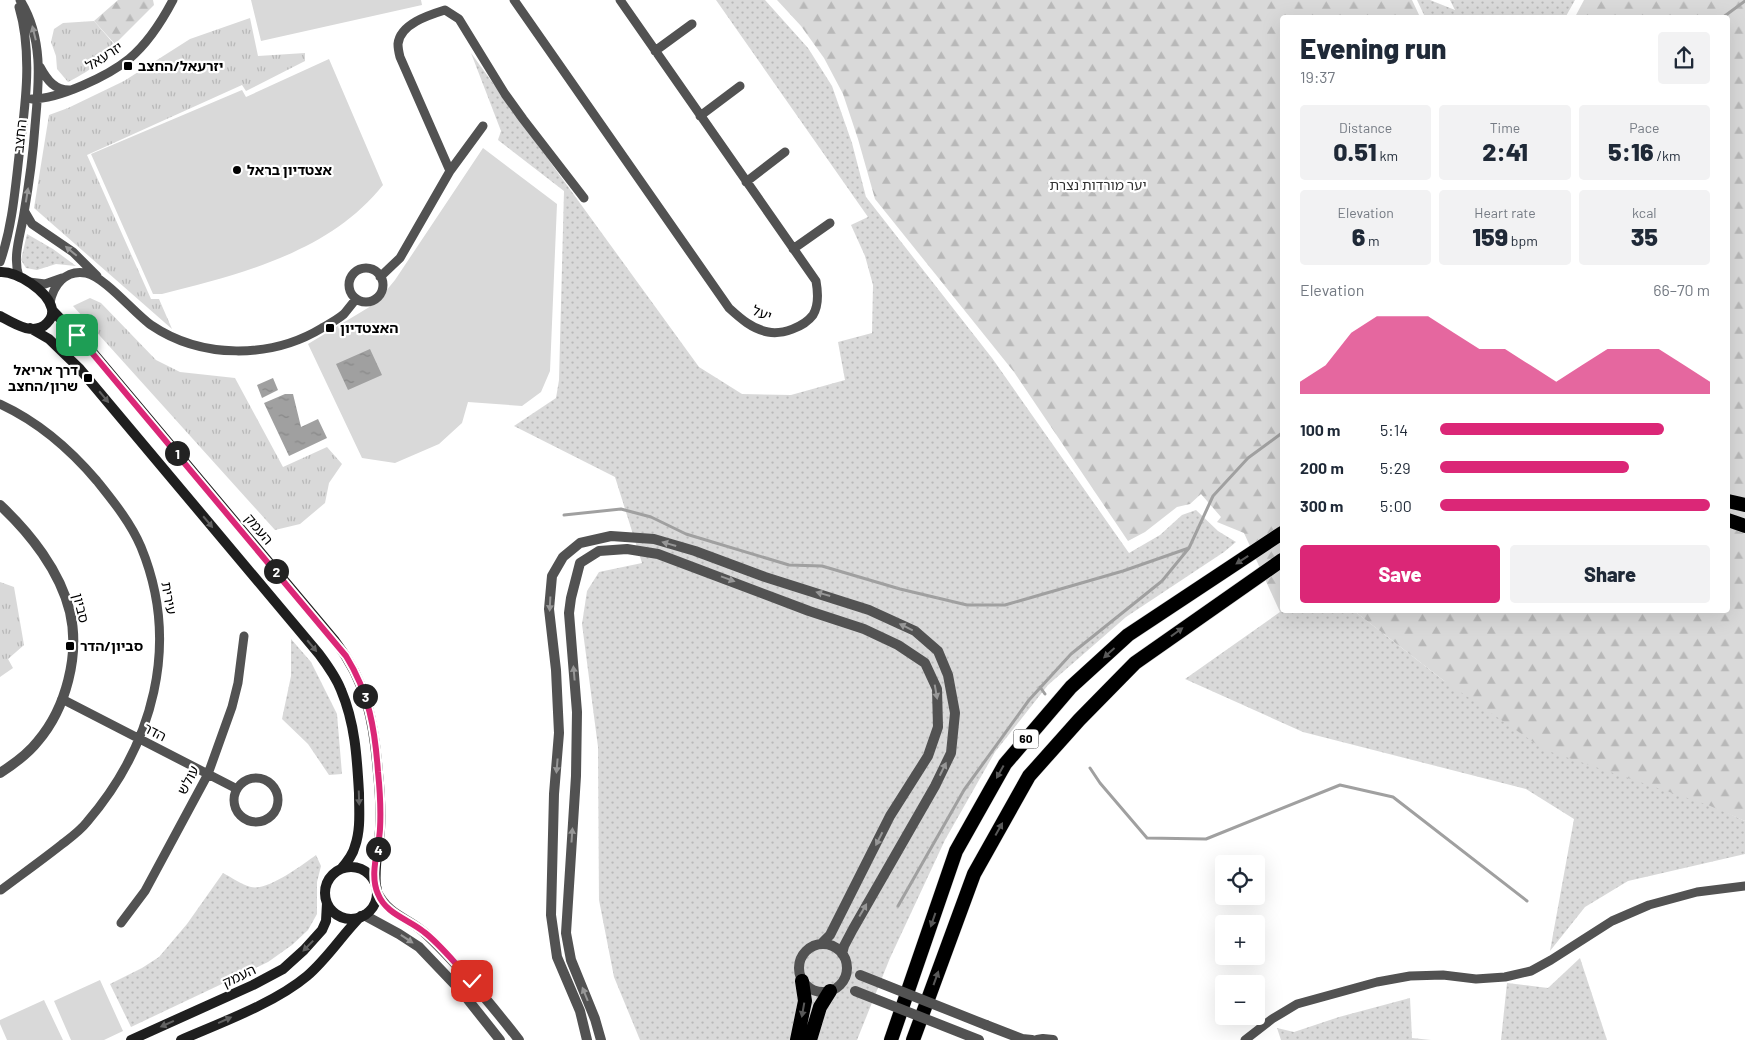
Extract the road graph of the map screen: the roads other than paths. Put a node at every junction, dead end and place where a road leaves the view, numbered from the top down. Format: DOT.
graph roads {
  1 [pos="16,0"];
  2 [pos="20,0"];
  3 [pos="173,0"];
  4 [pos="514,0"];
  5 [pos="620,0"];
  6 [pos="692,24"];
  7 [pos="655,51"];
  8 [pos="39,66"];
  9 [pos="740,86"];
  10 [pos="74,89"];
  11 [pos="25,99"];
  12 [pos="38,99"];
  13 [pos="700,116"];
  14 [pos="483,126"];
  15 [pos="785,152"];
  16 [pos="450,171"];
  17 [pos="746,182"];
  18 [pos="584,198"];
  19 [pos="24,212"];
  20 [pos="830,223"];
  21 [pos="793,249"];
  22 [pos="0,262"];
  23 [pos="0,272"];
  24 [pos="64,277"];
  25 [pos="380,277"];
  26 [pos="24,279"];
  27 [pos="106,285"];
  28 [pos="356,299"];
  29 [pos="51,306"];
  30 [pos="0,316"];
  31 [pos="30,328"];
  32 [pos="0,404"];
  33 [pos="1730,502"];
  34 [pos="0,505"];
  35 [pos="1745,506"];
  36 [pos="1730,521"];
  37 [pos="1745,526"];
  38 [pos="1280,534"];
  39 [pos="1280,561"];
  40 [pos="244,636"];
  41 [pos="62,699"];
  42 [pos="139,739"];
  43 [pos="0,773"];
  44 [pos="208,774"];
  45 [pos="236,789"];
  46 [pos="342,869"];
  47 [pos="1745,886"];
  48 [pos="0,890"];
  49 [pos="376,890"];
  50 [pos="328,903"];
  51 [pos="363,916"];
  52 [pos="121,923"];
  53 [pos="821,944"];
  54 [pos="844,957"];
  55 [pos="802,980"];
  56 [pos="833,990"];
  57 [pos="131,1040"];
  58 [pos="181,1040"];
  59 [pos="500,1040"];
  60 [pos="519,1040"];
  61 [pos="587,1040"];
  62 [pos="601,1040"];
  63 [pos="797,1040"];
  64 [pos="810,1040"];
  65 [pos="891,1040"];
  66 [pos="913,1040"];
  67 [pos="979,1040"];
  68 [pos="1032,1040"];
  69 [pos="1037,1040"];
  70 [pos="1053,1040"];
  71 [pos="1245,1040"];
  1 -- 11 [label="street, החצב"];
  8 -- 2 [label="street, החצב, one-way"];
  3 -- 10 [label="street, יזרעאל"];
  4 -- 21 [label="street, יעל"];
  5 -- 7 [label="street, יעל"];
  6 -- 7 [label="street"];
  7 -- 13 [label="street, יעל"];
  8 -- 10 [label="street"];
  8 -- 12 [label="street, החצב"];
  9 -- 13 [label="street"];
  10 -- 12 [label="street, יזרעאל"];
  11 -- 12 [label="street, יזרעאל"];
  11 -- 22 [label="street, החצב"];
  19 -- 12 [label="street, החצב, one-way"];
  13 -- 17 [label="street, יעל"];
  14 -- 16 [label="street"];
  15 -- 17 [label="street"];
  16 -- 18 [label="street"];
  16 -- 25 [label="street"];
  17 -- 21 [label="street, יעל"];
  19 -- 26 [label="street, החצב"];
  27 -- 19 [label="street, one-way"];
  20 -- 21 [label="street"];
  23 -- 26 [label="main road"];
  24 -- 26 [label="street"];
  24 -- 27 [label="street"];
  24 -- 29 [label="street"];
  25 -- 28 [label="street"];
  25 -- 28 [label="street"];
  26 -- 29 [label="main road, העמק"];
  27 -- 28 [label="street"];
  29 -- 31 [label="main road"];
  29 -- 49 [label="main road, העמק"];
  30 -- 31 [label="main road"];
  31 -- 46 [label="main road, one-way"];
  32 -- 42 [label="street, עירית"];
  33 -- 35 [label="highway"];
  34 -- 41 [label="street, סביון"];
  36 -- 37 [label="highway"];
  38 -- 65 [label="highway, 60, one-way"];
  66 -- 39 [label="highway, 60, one-way"];
  40 -- 44 [label="street, עולש"];
  41 -- 42 [label="street, הדר"];
  41 -- 43 [label="street, סביון"];
  42 -- 44 [label="street, הדר"];
  42 -- 48 [label="street, עירית"];
  44 -- 45 [label="street, הדר"];
  44 -- 52 [label="street, עולש"];
  45 -- 45 [label="street"];
  46 -- 49 [label="main road"];
  46 -- 50 [label="main road"];
  47 -- 71 [label="street"];
  49 -- 51 [label="main road"];
  49 -- 60 [label="street"];
  50 -- 51 [label="main road"];
  50 -- 57 [label="main road, העמק, one-way"];
  58 -- 51 [label="main road, one-way"];
  51 -- 59 [label="street, one-way"];
  53 -- 54 [label="street"];
  53 -- 55 [label="street"];
  62 -- 53 [label="street, one-way"];
  54 -- 56 [label="street"];
  54 -- 61 [label="street, one-way"];
  54 -- 68 [label="street, bridge"];
  55 -- 56 [label="street"];
  55 -- 63 [label="highway, one-way"];
  56 -- 64 [label="highway"];
  56 -- 67 [label="street, bridge"];
  69 -- 70 [label="street"];
}
